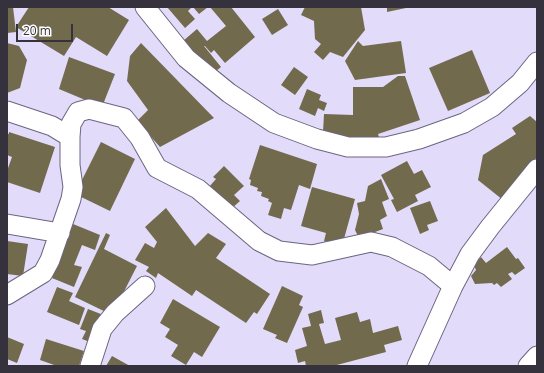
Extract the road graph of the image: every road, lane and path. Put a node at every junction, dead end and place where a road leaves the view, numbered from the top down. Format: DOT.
graph roads {
  1 [pos="145,7"];
  2 [pos="537,62"];
  3 [pos="7,111"];
  4 [pos="70,137"];
  5 [pos="537,169"];
  6 [pos="7,224"];
  7 [pos="60,232"];
  8 [pos="145,286"];
  9 [pos="453,286"];
  10 [pos="7,295"];
  11 [pos="537,356"];
  12 [pos="90,366"];
  13 [pos="417,366"];
  14 [pos="528,366"];
  1 -- 2 [label="street"];
  3 -- 4 [label="street"];
  4 -- 7 [label="street"];
  4 -- 9 [label="street"];
  5 -- 9 [label="street"];
  6 -- 7 [label="street"];
  7 -- 10 [label="street"];
  8 -- 12 [label="street"];
  9 -- 13 [label="street"];
  11 -- 14 [label="street"];
}
